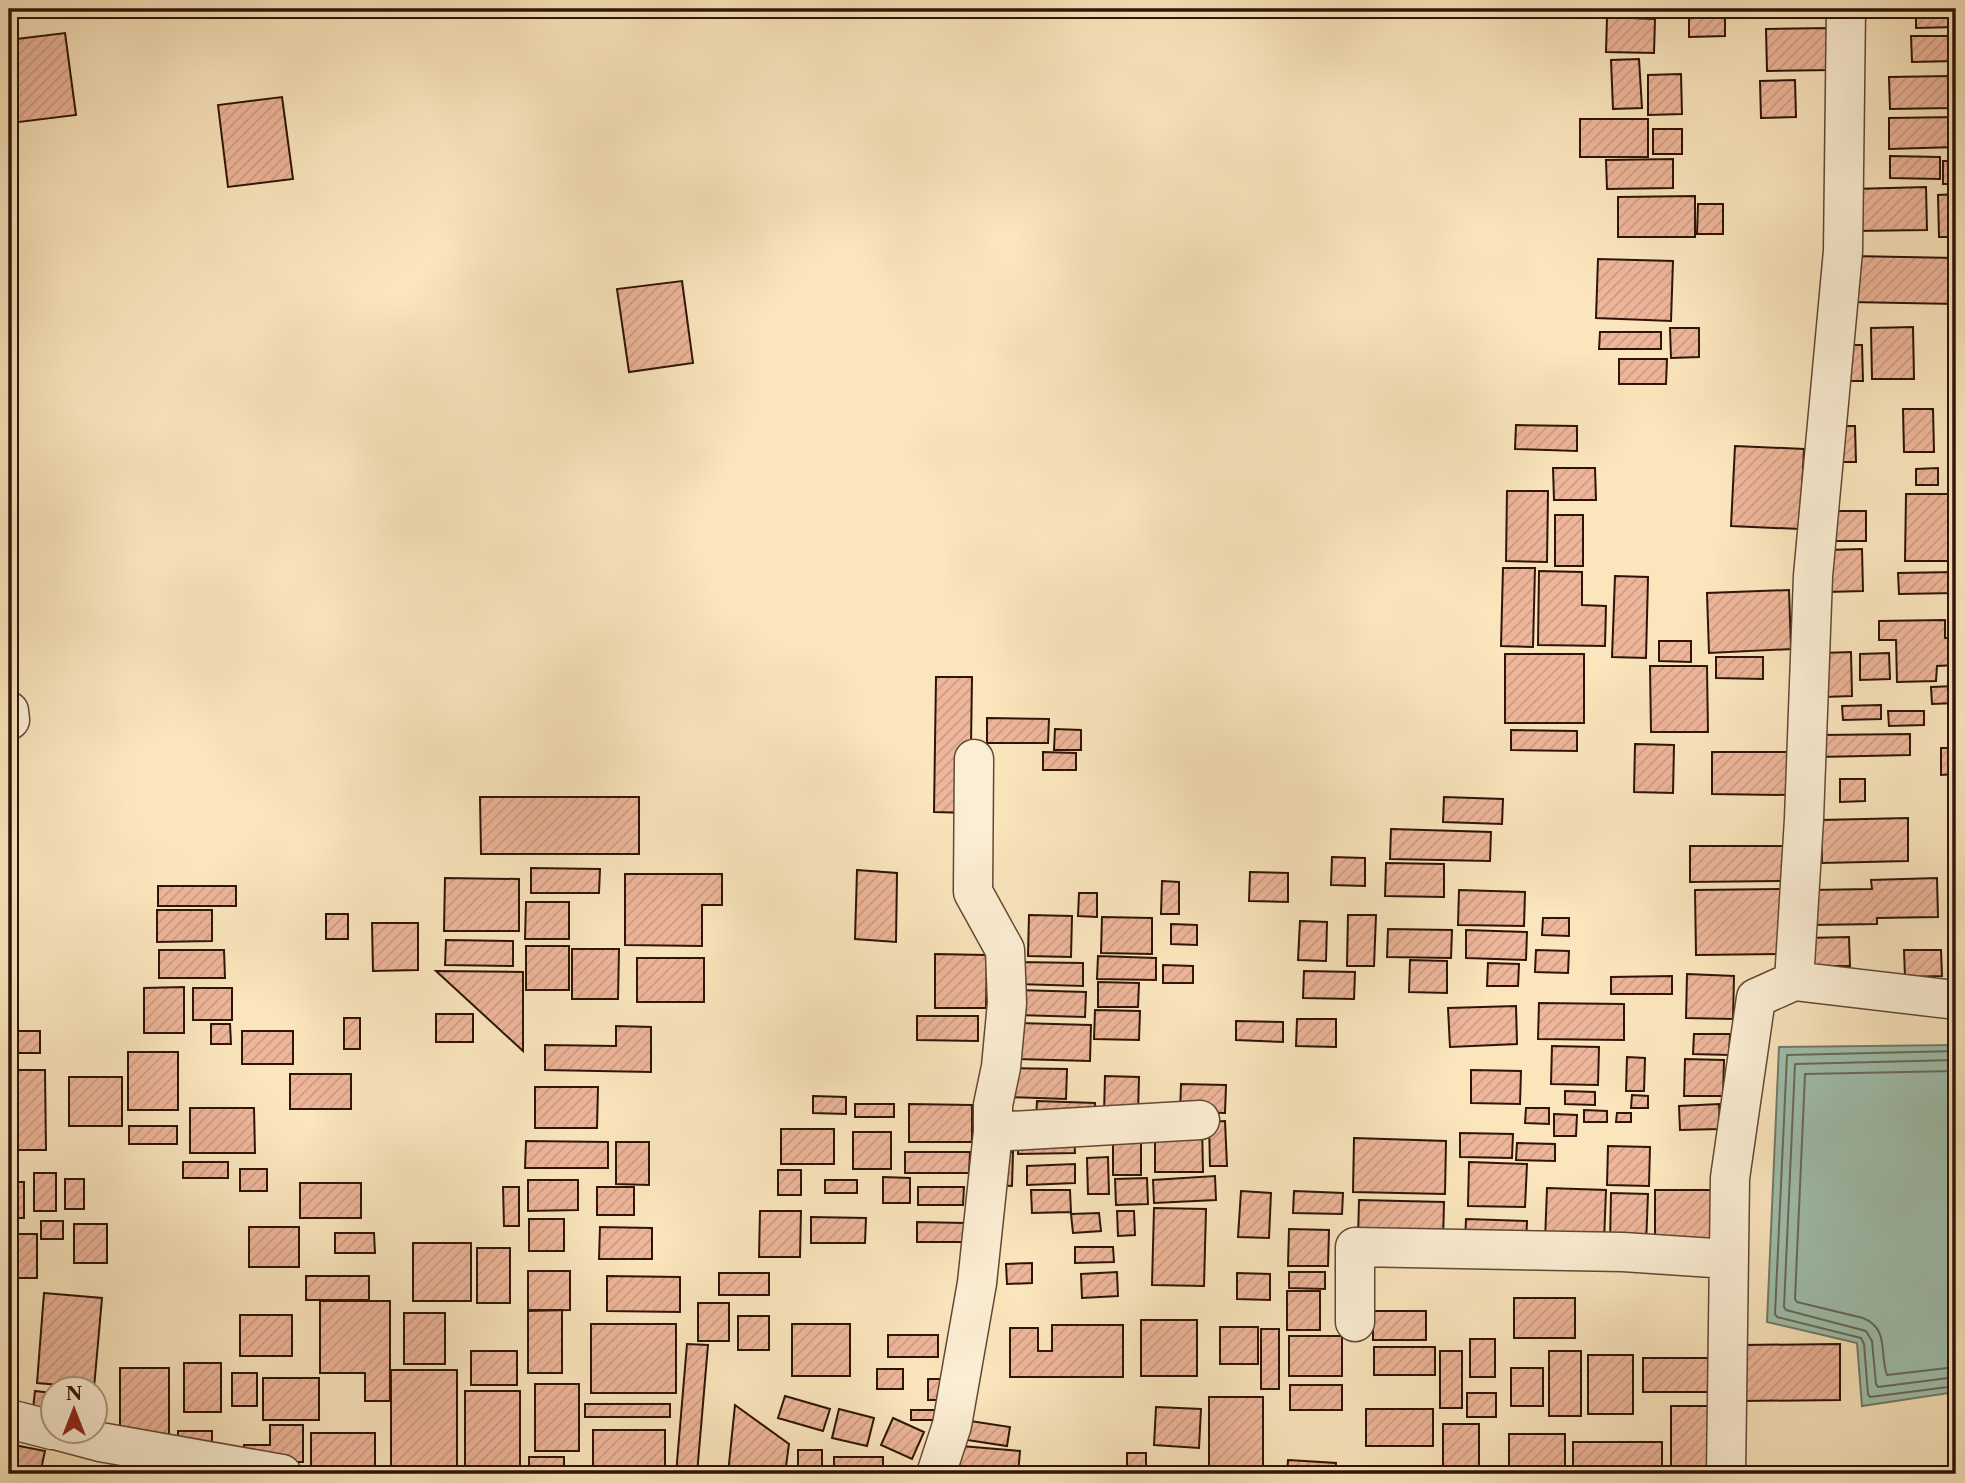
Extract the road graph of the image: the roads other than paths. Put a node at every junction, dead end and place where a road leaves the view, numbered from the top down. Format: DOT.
graph roads {
  1 [pos="1846,9"];
  2 [pos="974,759"];
  3 [pos="1794,981"];
  4 [pos="1956,1000"];
  5 [pos="1200,1120"];
  6 [pos="993,1132"];
  7 [pos="1728,1259"];
  8 [pos="1355,1322"];
  9 [pos="9,1419"];
  10 [pos="38,1426"];
  11 [pos="108,1443"];
  12 [pos="282,1474"];
  13 [pos="936,1474"];
  14 [pos="1726,1474"];
  1 -- 3 [label="street"];
  2 -- 6 [label="street"];
  3 -- 4 [label="street"];
  3 -- 7 [label="street"];
  5 -- 6 [label="street"];
  6 -- 13 [label="street"];
  7 -- 8 [label="street"];
  7 -- 14 [label="street"];
  9 -- 10 [label="street"];
  11 -- 12 [label="street"];
}
